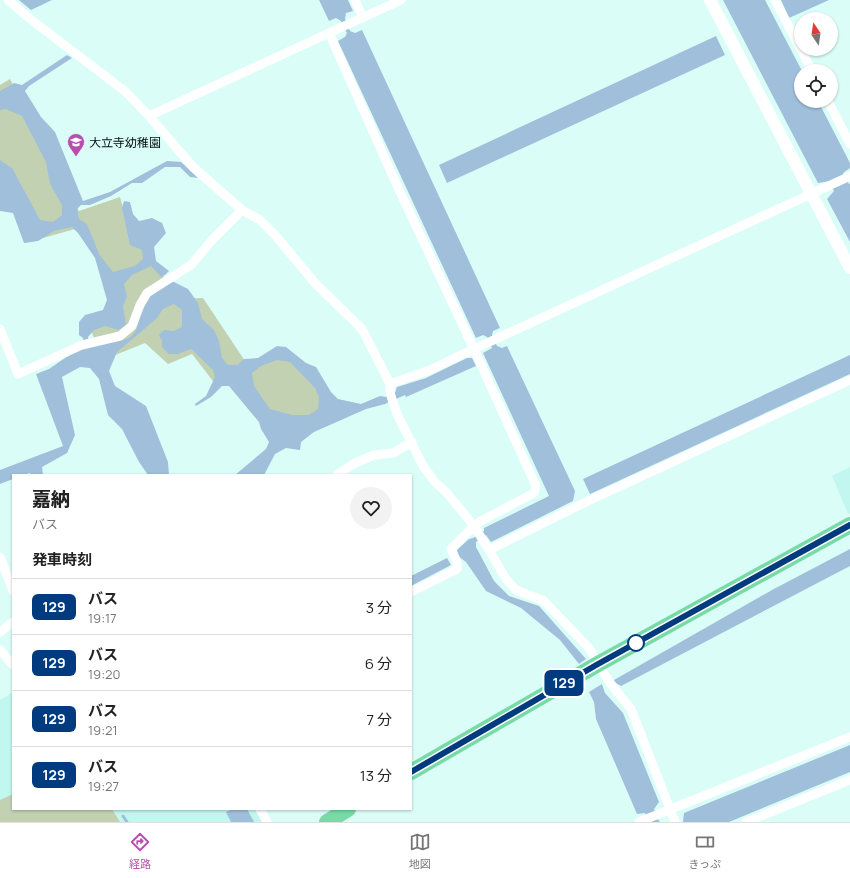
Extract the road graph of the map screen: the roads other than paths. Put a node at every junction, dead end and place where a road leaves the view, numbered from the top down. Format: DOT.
graph roads {
  1 [pos="8,0"];
  2 [pos="355,0"];
  3 [pos="401,0"];
  4 [pos="710,0"];
  5 [pos="775,0"];
  6 [pos="363,18"];
  7 [pos="329,33"];
  8 [pos="808,64"];
  9 [pos="832,108"];
  10 [pos="149,116"];
  11 [pos="850,144"];
  12 [pos="848,177"];
  13 [pos="811,194"];
  14 [pos="242,210"];
  15 [pos="850,268"];
  16 [pos="0,329"];
  17 [pos="474,349"];
  18 [pos="850,380"];
  19 [pos="390,388"];
  20 [pos="412,442"];
  21 [pos="338,474"];
  22 [pos="850,525"];
  23 [pos="478,533"];
  24 [pos="489,550"];
  25 [pos="0,557"];
  26 [pos="12,588"];
  27 [pos="412,591"];
  28 [pos="12,623"];
  29 [pos="0,632"];
  30 [pos="0,650"];
  31 [pos="12,664"];
  32 [pos="598,664"];
  33 [pos="850,737"];
  34 [pos="412,771"];
  35 [pos="850,780"];
  36 [pos="261,810"];
  37 [pos="670,810"];
  38 [pos="346,814"];
  39 [pos="642,821"];
  40 [pos="267,822"];
  41 [pos="326,822"];
  42 [pos="675,822"];
  43 [pos="746,822"];
  1 -- 10 [label="street"];
  2 -- 6 [label="street"];
  3 -- 6 [label="street"];
  4 -- 13 [label="street"];
  5 -- 8 [label="street"];
  6 -- 7 [label="street"];
  7 -- 10 [label="street"];
  7 -- 17 [label="street"];
  9 -- 11 [label="street"];
  10 -- 14 [label="street"];
  12 -- 13 [label="street"];
  13 -- 15 [label="street"];
  13 -- 17 [label="street"];
  14 -- 16 [label="street"];
  14 -- 19 [label="street"];
  17 -- 19 [label="street"];
  17 -- 23 [label="street"];
  18 -- 24 [label="street"];
  19 -- 20 [label="street"];
  20 -- 21 [label="street"];
  20 -- 23 [label="street"];
  22 -- 32 [label="highway"];
  23 -- 24 [label="street"];
  23 -- 27 [label="street"];
  24 -- 32 [label="street"];
  25 -- 26 [label="street"];
  28 -- 29 [label="street"];
  30 -- 31 [label="street"];
  32 -- 34 [label="highway"];
  32 -- 37 [label="street"];
  33 -- 37 [label="street"];
  35 -- 43 [label="street"];
  36 -- 40 [label="street"];
  37 -- 39 [label="street"];
  37 -- 42 [label="street"];
  38 -- 41 [label="highway"];
}
